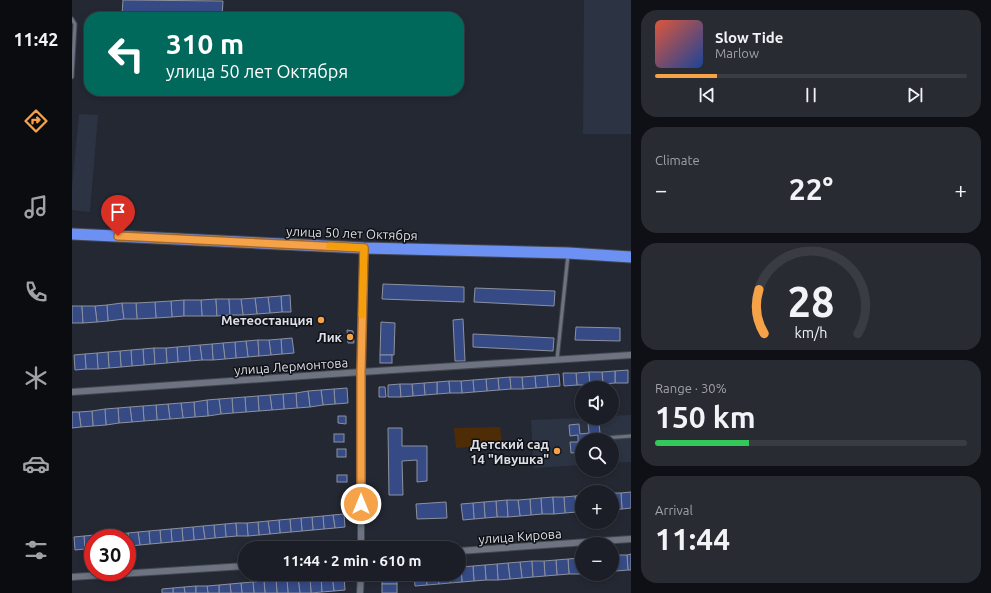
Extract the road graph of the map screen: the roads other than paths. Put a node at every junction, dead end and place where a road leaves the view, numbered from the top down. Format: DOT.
graph roads {
  1 [pos="72,19"];
  2 [pos="72,77"];
  3 [pos="72,234"];
  4 [pos="364,248"];
  5 [pos="568,253"];
  6 [pos="631,257"];
  7 [pos="631,355"];
  8 [pos="557,360"];
  9 [pos="361,372"];
  10 [pos="72,392"];
  11 [pos="631,436"];
  12 [pos="619,437"];
  13 [pos="631,539"];
  14 [pos="361,541"];
  15 [pos="466,551"];
  16 [pos="238,566"];
  17 [pos="72,577"];
  18 [pos="361,581"];
  19 [pos="360,593"];
  1 -- 2 [label="lane"];
  3 -- 4 [label="highway, улица 50 лет Октября"];
  4 -- 5 [label="highway, улица 50 лет Октября"];
  4 -- 9 [label="street"];
  5 -- 6 [label="highway, улица 50 лет Октября"];
  5 -- 8 [label="lane"];
  7 -- 8 [label="street, улица Лермонтова"];
  8 -- 9 [label="street, улица Лермонтова"];
  9 -- 10 [label="street, улица Лермонтова"];
  9 -- 14 [label="street"];
  11 -- 12 [label="lane"];
  13 -- 15 [label="street, улица Кирова"];
  16 -- 17 [label="street"];
  18 -- 19 [label="street"];
}
